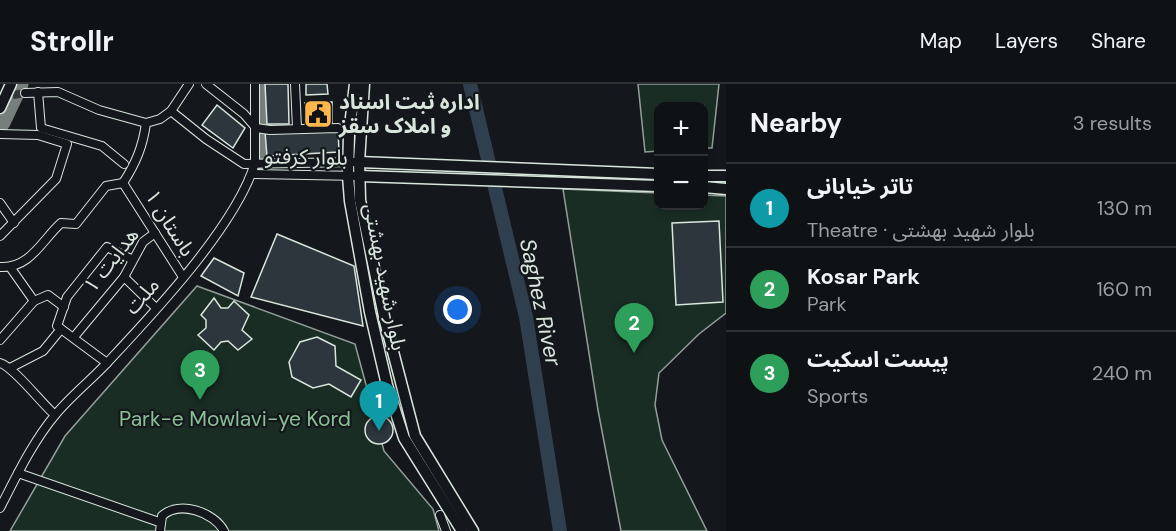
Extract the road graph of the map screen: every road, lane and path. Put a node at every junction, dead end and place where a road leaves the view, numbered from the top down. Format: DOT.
graph roads {
  1 [pos="11,84"];
  2 [pos="189,84"];
  3 [pos="206,84"];
  4 [pos="255,84"];
  5 [pos="295,84"];
  6 [pos="355,84"];
  7 [pos="364,84"];
  8 [pos="38,92"];
  9 [pos="24,93"];
  10 [pos="0,108"];
  11 [pos="171,111"];
  12 [pos="146,123"];
  13 [pos="256,128"];
  14 [pos="297,129"];
  15 [pos="0,134"];
  16 [pos="349,134"];
  17 [pos="347,162"];
  18 [pos="359,162"];
  19 [pos="255,163"];
  20 [pos="124,164"];
  21 [pos="386,170"];
  22 [pos="252,174"];
  23 [pos="724,174"];
  24 [pos="654,175"];
  25 [pos="348,176"];
  26 [pos="359,176"];
  27 [pos="708,176"];
  28 [pos="628,180"];
  29 [pos="123,183"];
  30 [pos="654,185"];
  31 [pos="708,187"];
  32 [pos="726,189"];
  33 [pos="0,203"];
  34 [pos="14,223"];
  35 [pos="155,233"];
  36 [pos="0,236"];
  37 [pos="131,259"];
  38 [pos="5,267"];
  39 [pos="124,277"];
  40 [pos="183,277"];
  41 [pos="34,301"];
  42 [pos="64,307"];
  43 [pos="156,308"];
  44 [pos="59,328"];
  45 [pos="74,337"];
  46 [pos="0,340"];
  47 [pos="0,363"];
  48 [pos="107,363"];
  49 [pos="10,368"];
  50 [pos="55,415"];
  51 [pos="18,473"];
  52 [pos="0,508"];
  53 [pos="440,515"];
  54 [pos="159,526"];
  55 [pos="224,531"];
  56 [pos="446,531"];
  57 [pos="462,531"];
  58 [pos="473,531"];
  1 -- 10 [label="main road"];
  2 -- 11 [label="street"];
  3 -- 13 [label="street"];
  4 -- 13 [label="street, ملت"];
  5 -- 14 [label="street"];
  6 -- 16 [label="main road, بلوار شهید بهشتی"];
  7 -- 18 [label="main road, بلوار شهید بهشتی"];
  8 -- 9 [label="street"];
  8 -- 12 [label="street"];
  8 -- 20 [label="street"];
  11 -- 12 [label="street"];
  11 -- 19 [label="street"];
  12 -- 29 [label="street, باستان ۱"];
  13 -- 14 [label="street"];
  13 -- 19 [label="street, ملت"];
  14 -- 16 [label="street"];
  15 -- 34 [label="street"];
  16 -- 17 [label="main road, بلوار شهید بهشتی"];
  17 -- 18 [label="street"];
  17 -- 19 [label="street"];
  17 -- 25 [label="main road, بلوار شهید بهشتی"];
  18 -- 21 [label="main road"];
  18 -- 26 [label="main road, بلوار شهید بهشتی"];
  19 -- 22 [label="street, ملت"];
  21 -- 26 [label="main road"];
  21 -- 28 [label="main road"];
  22 -- 25 [label="street, بلوار کرفتو"];
  22 -- 40 [label="street, ملت"];
  23 -- 27 [label="main road"];
  24 -- 28 [label="main road"];
  25 -- 26 [label="street, بلوار کرفتو"];
  25 -- 57 [label="main road, بلوار شهید بهشتی"];
  26 -- 58 [label="main road, بلوار شهید بهشتی"];
  28 -- 30 [label="main road"];
  29 -- 35 [label="street, باستان ۱"];
  29 -- 38 [label="street"];
  31 -- 32 [label="main road"];
  33 -- 34 [label="street"];
  34 -- 36 [label="street"];
  35 -- 37 [label="street, هدایت ۱"];
  35 -- 40 [label="street, باستان ۱"];
  37 -- 39 [label="street, هدایت ۱"];
  37 -- 42 [label="street"];
  38 -- 41 [label="street"];
  39 -- 43 [label="street"];
  39 -- 45 [label="street, هدایت ۱"];
  40 -- 43 [label="street, ملت"];
  41 -- 42 [label="street"];
  41 -- 46 [label="street"];
  42 -- 44 [label="street"];
  43 -- 48 [label="street, ملت"];
  44 -- 45 [label="street"];
  44 -- 49 [label="street"];
  45 -- 48 [label="street"];
  47 -- 49 [label="street"];
  48 -- 50 [label="street, ملت"];
  49 -- 50 [label="street"];
  50 -- 51 [label="street, ملت"];
  51 -- 52 [label="street, ملت"];
  51 -- 54 [label="street"];
  53 -- 56 [label="street"];
  54 -- 55 [label="street"];
}
